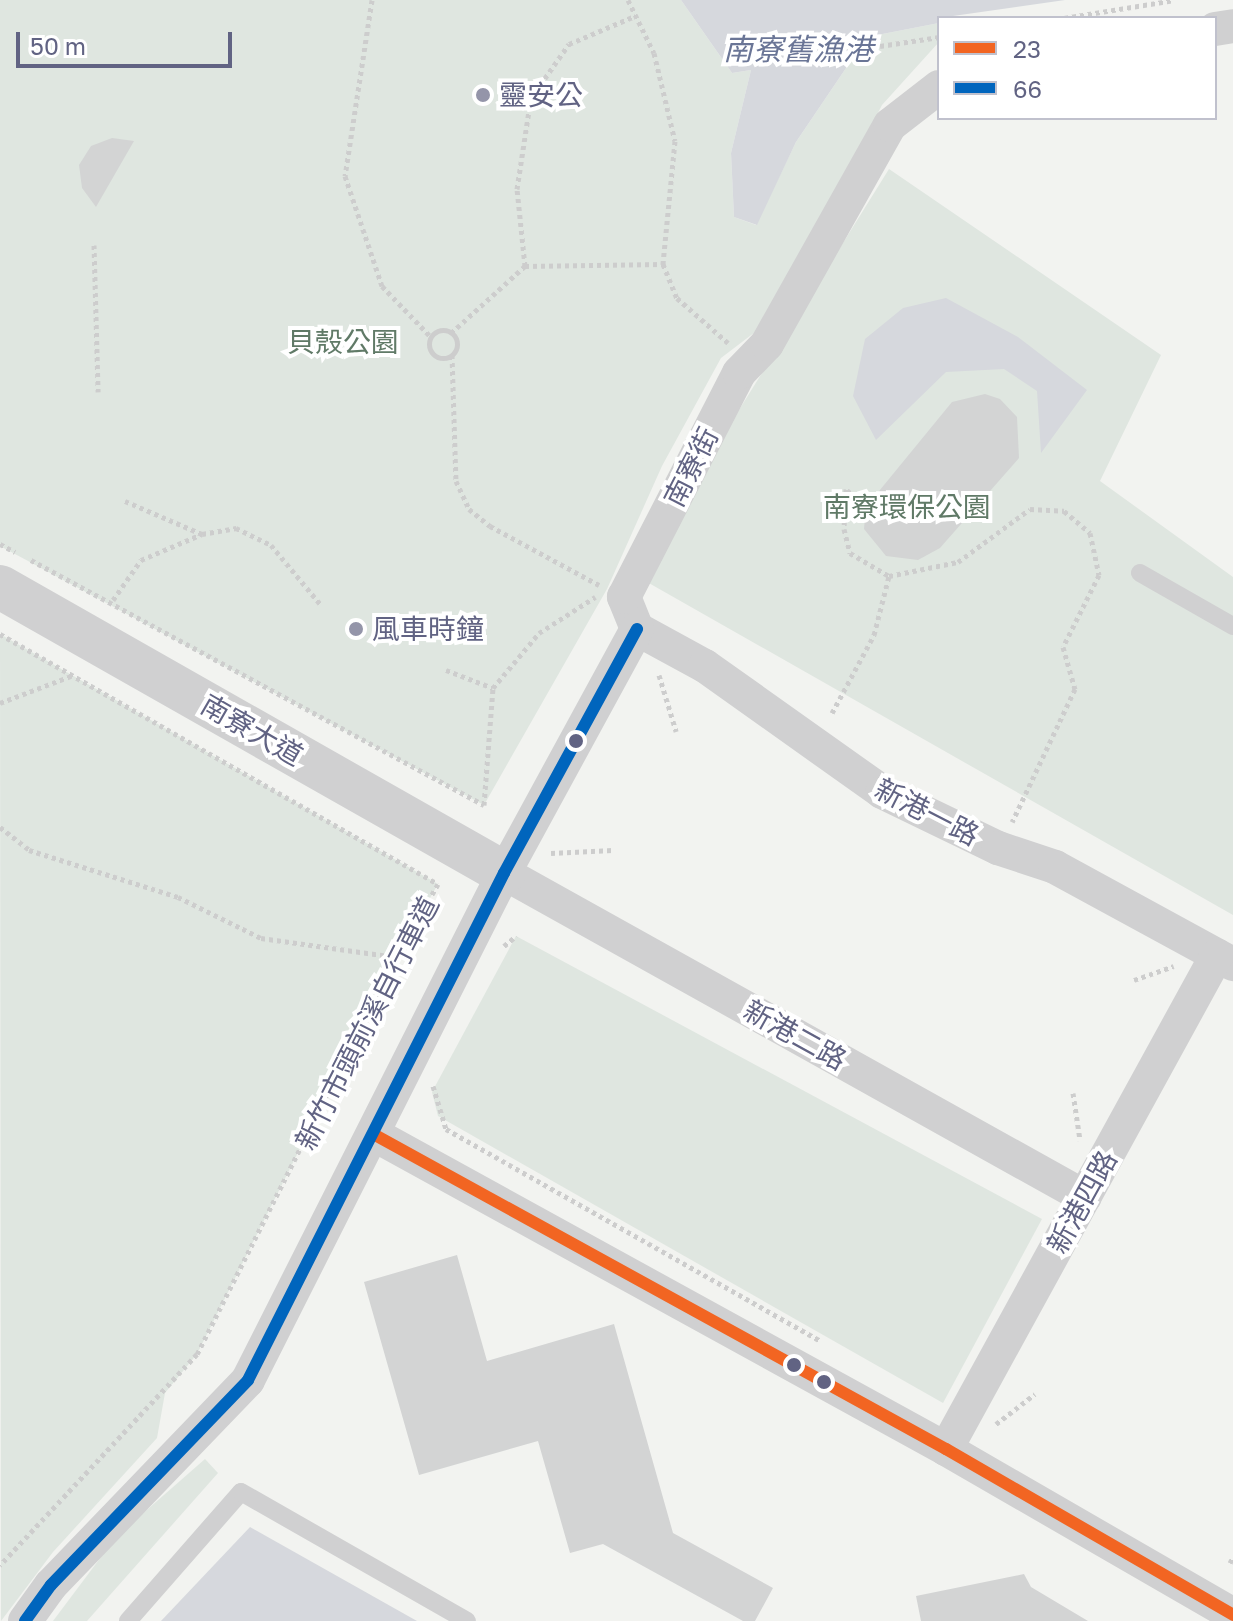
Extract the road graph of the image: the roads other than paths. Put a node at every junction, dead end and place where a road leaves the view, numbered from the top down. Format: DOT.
graph roads {
  1 [pos="937,89"];
  2 [pos="1140,573"];
  3 [pos="0,587"];
  4 [pos="1233,626"];
  5 [pos="637,629"];
  6 [pos="504,873"];
  7 [pos="1225,960"];
  8 [pos="375,1135"];
  9 [pos="1085,1197"];
  10 [pos="946,1449"];
  11 [pos="1233,1615"];
  12 [pos="25,1621"];
  13 [pos="128,1621"];
  14 [pos="467,1621"];
  1 -- 5 [label="street, 南寮街"];
  2 -- 4 [label="lane"];
  3 -- 6 [label="street, 南寮大道"];
  5 -- 6 [label="street"];
  5 -- 7 [label="street, 新港一路"];
  6 -- 8 [label="street"];
  6 -- 9 [label="street, 新港二路"];
  7 -- 9 [label="street, 新港四路"];
  8 -- 10 [label="street"];
  8 -- 12 [label="street"];
  9 -- 10 [label="street, 新港四路"];
  10 -- 11 [label="street"];
  13 -- 14 [label="lane"];
}
